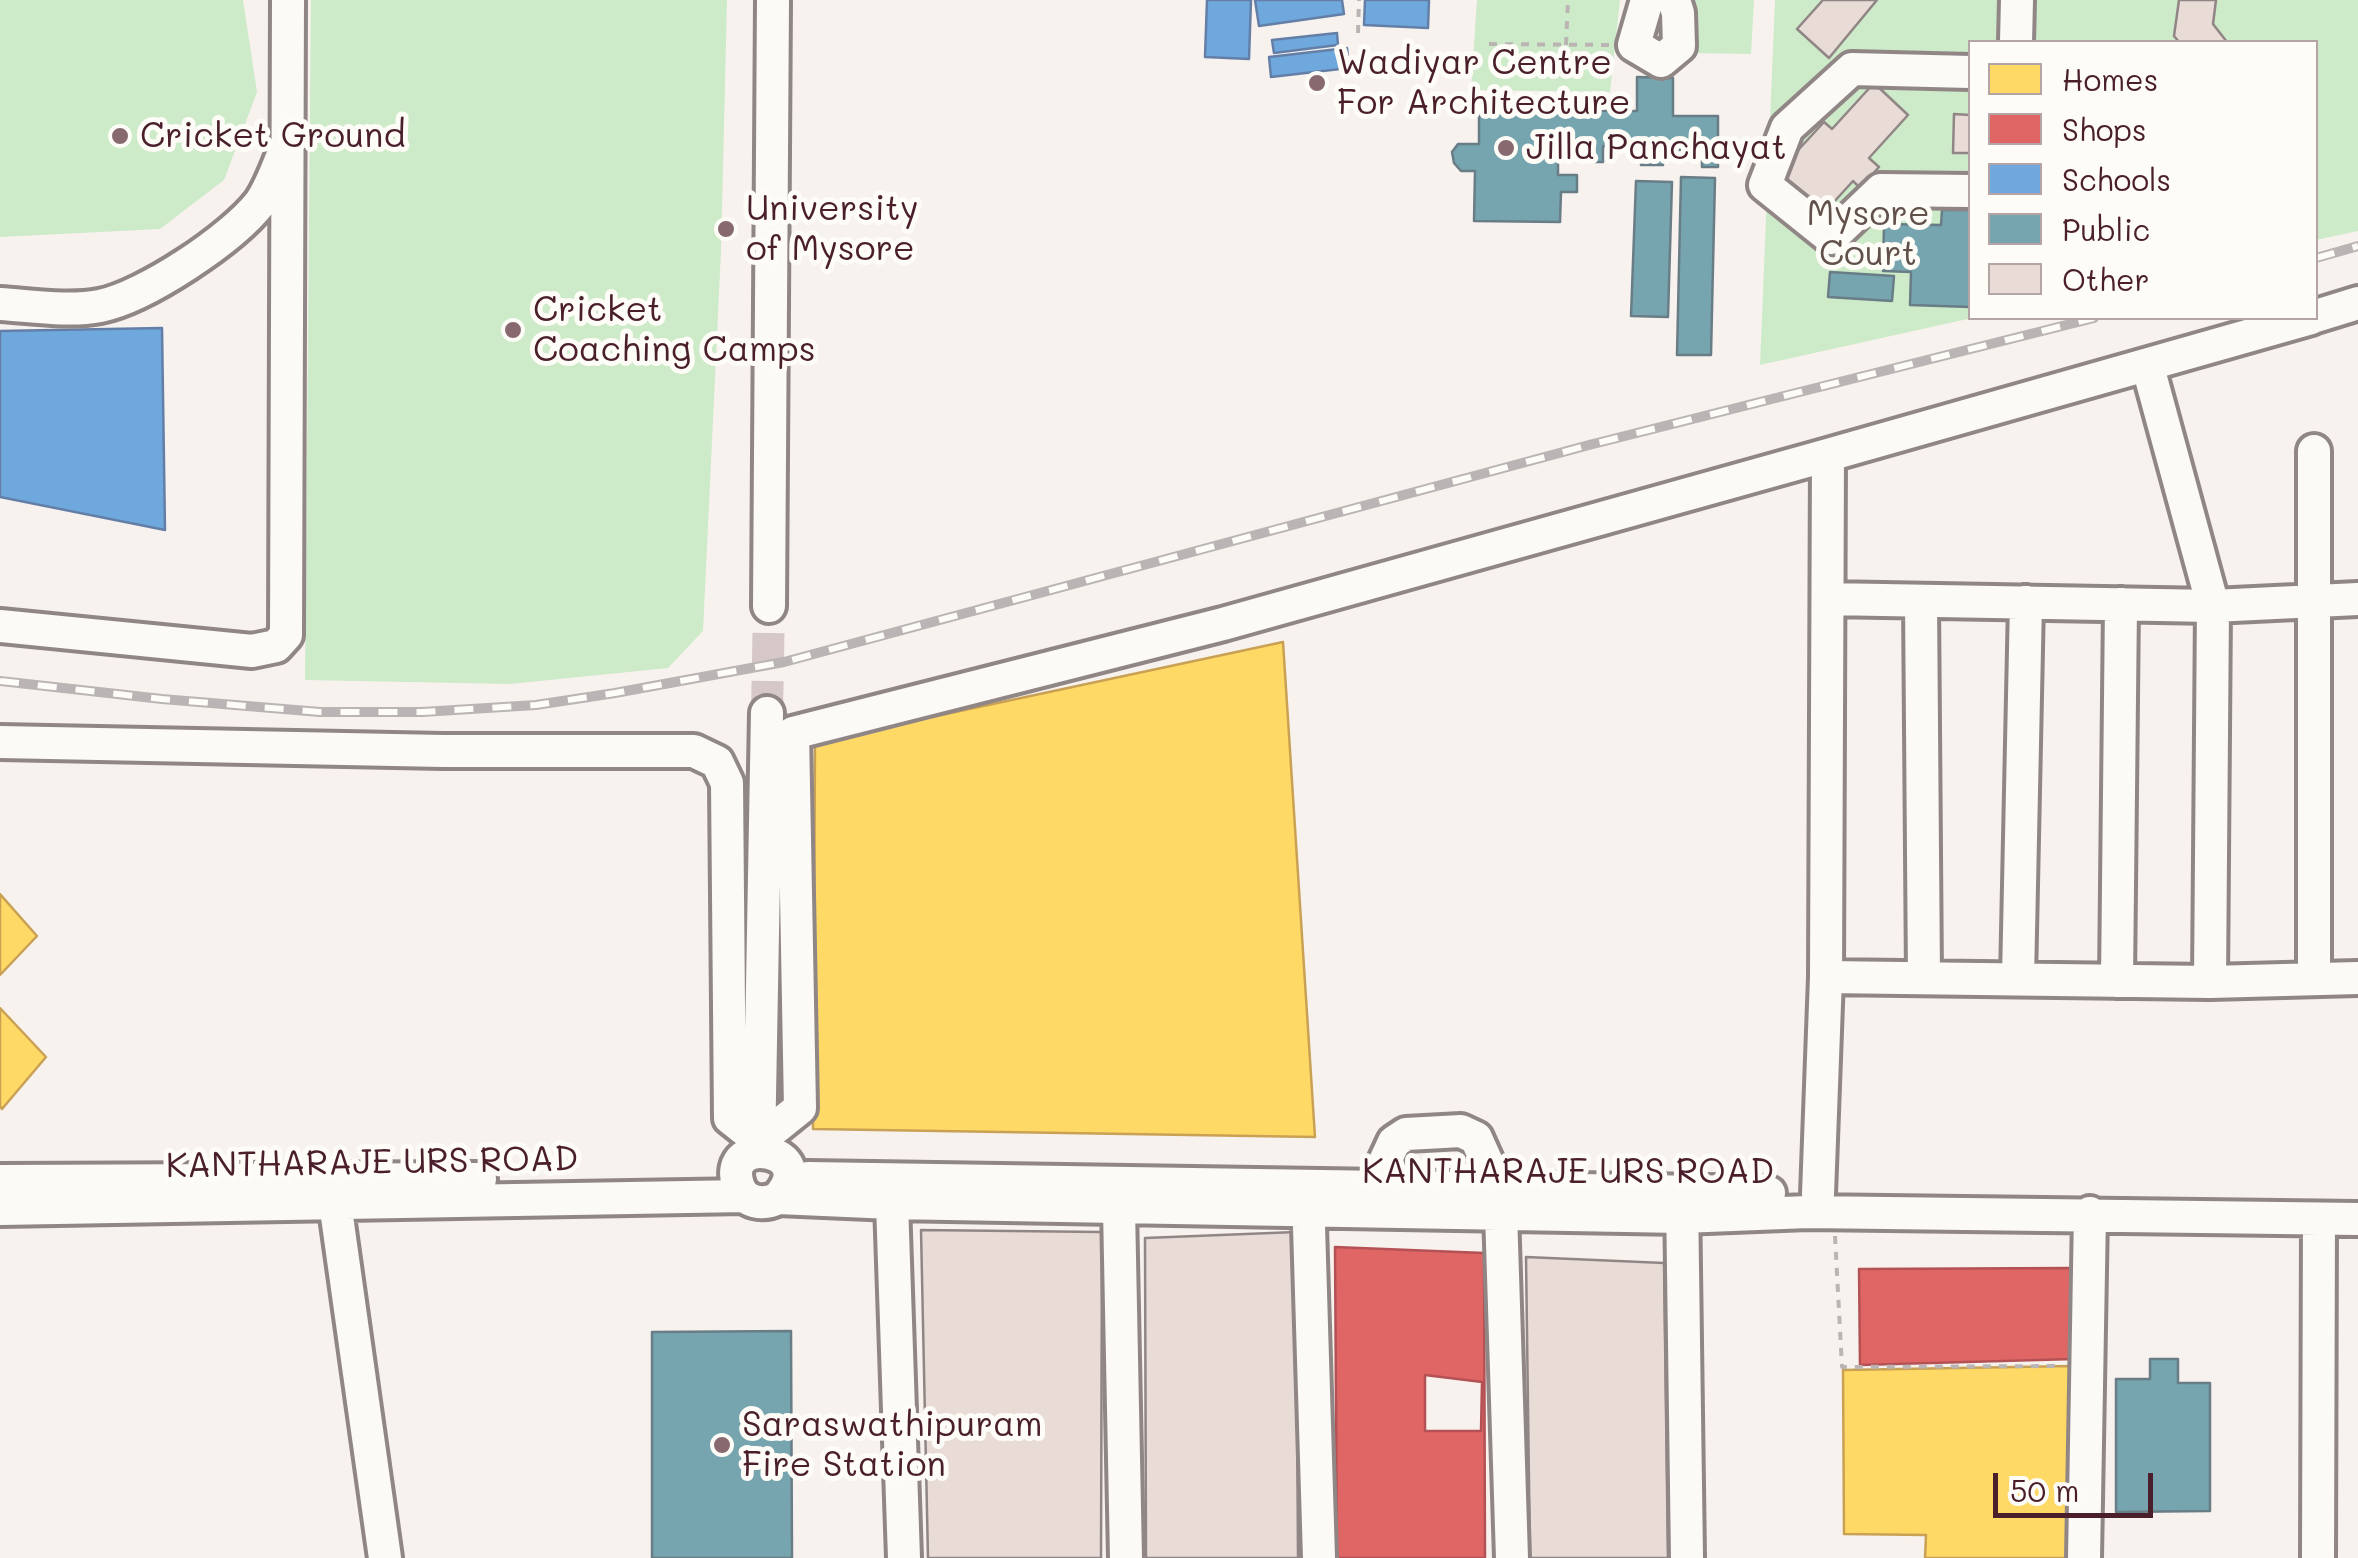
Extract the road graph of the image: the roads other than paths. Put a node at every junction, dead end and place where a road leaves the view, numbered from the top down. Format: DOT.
graph roads {
  1 [pos="288,0"];
  2 [pos="774,0"];
  3 [pos="1647,0"];
  4 [pos="1674,0"];
  5 [pos="2018,0"];
  6 [pos="2016,40"];
  7 [pos="1968,72"];
  8 [pos="287,146"];
  9 [pos="1968,191"];
  10 [pos="2358,303"];
  11 [pos="0,304"];
  12 [pos="2318,315"];
  13 [pos="2303,320"];
  14 [pos="2148,367"];
  15 [pos="2314,451"];
  16 [pos="1828,456"];
  17 [pos="1828,599"];
  18 [pos="2358,599"];
  19 [pos="1921,600"];
  20 [pos="2313,601"];
  21 [pos="2026,602"];
  22 [pos="2121,604"];
  23 [pos="769,606"];
  24 [pos="2214,606"];
  25 [pos="0,626"];
  26 [pos="767,713"];
  27 [pos="0,742"];
  28 [pos="1826,977"];
  29 [pos="1924,978"];
  30 [pos="2358,978"];
  31 [pos="2314,979"];
  32 [pos="2018,980"];
  33 [pos="2117,981"];
  34 [pos="2210,982"];
  35 [pos="759,1146"];
  36 [pos="0,1181"];
  37 [pos="741,1187"];
  38 [pos="1373,1187"];
  39 [pos="783,1189"];
  40 [pos="333,1192"];
  41 [pos="1308,1198"];
  42 [pos="1500,1200"];
  43 [pos="2358,1200"];
  44 [pos="892,1203"];
  45 [pos="1826,1203"];
  46 [pos="1682,1204"];
  47 [pos="1120,1208"];
  48 [pos="0,1209"];
  49 [pos="2090,1213"];
  50 [pos="2358,1219"];
  51 [pos="2319,1220"];
  52 [pos="386,1558"];
  53 [pos="904,1558"];
  54 [pos="1126,1558"];
  55 [pos="1318,1558"];
  56 [pos="1512,1558"];
  57 [pos="1688,1558"];
  58 [pos="2084,1558"];
  59 [pos="2318,1558"];
  1 -- 8 [label="street"];
  2 -- 23 [label="street"];
  3 -- 4 [label="street"];
  5 -- 6 [label="street"];
  7 -- 9 [label="street"];
  8 -- 11 [label="street"];
  8 -- 25 [label="street"];
  10 -- 12 [label="street"];
  13 -- 14 [label="street"];
  14 -- 16 [label="street"];
  14 -- 24 [label="street"];
  15 -- 20 [label="street"];
  16 -- 17 [label="street"];
  16 -- 35 [label="street"];
  17 -- 19 [label="street"];
  17 -- 28 [label="street"];
  18 -- 20 [label="street"];
  19 -- 21 [label="street"];
  19 -- 29 [label="street"];
  20 -- 24 [label="street"];
  20 -- 31 [label="street"];
  21 -- 22 [label="street"];
  21 -- 32 [label="street"];
  22 -- 24 [label="street"];
  22 -- 33 [label="street"];
  24 -- 34 [label="street"];
  26 -- 35 [label="street"];
  27 -- 35 [label="street"];
  28 -- 29 [label="street"];
  28 -- 45 [label="street"];
  29 -- 32 [label="street"];
  30 -- 31 [label="street"];
  31 -- 34 [label="street"];
  32 -- 33 [label="street"];
  33 -- 34 [label="street"];
  35 -- 37 [label="street"];
  35 -- 39 [label="street"];
  36 -- 40 [label="street, KANTHARAJE URS ROAD"];
  37 -- 39 [label="street"];
  37 -- 40 [label="street, KANTHARAJE URS ROAD"];
  38 -- 41 [label="street, KANTHARAJE URS ROAD"];
  38 -- 42 [label="street, KANTHARAJE URS ROAD"];
  38 -- 42 [label="street"];
  39 -- 41 [label="street, KANTHARAJE URS ROAD"];
  39 -- 44 [label="street, KANTHARAJE URS ROAD"];
  40 -- 48 [label="street, KANTHARAJE URS ROAD"];
  40 -- 52 [label="street"];
  41 -- 42 [label="street, KANTHARAJE URS ROAD"];
  41 -- 47 [label="street, KANTHARAJE URS ROAD"];
  41 -- 55 [label="street"];
  42 -- 46 [label="street, KANTHARAJE URS ROAD"];
  42 -- 56 [label="street"];
  43 -- 45 [label="street, KANTHARAJE URS ROAD"];
  44 -- 47 [label="street, KANTHARAJE URS ROAD"];
  44 -- 53 [label="street"];
  45 -- 46 [label="street, KANTHARAJE URS ROAD"];
  45 -- 49 [label="street, KANTHARAJE URS ROAD"];
  46 -- 57 [label="street"];
  47 -- 54 [label="street"];
  49 -- 51 [label="street, KANTHARAJE URS ROAD"];
  49 -- 58 [label="street"];
  50 -- 51 [label="street, KANTHARAJE URS ROAD"];
  51 -- 59 [label="street"];
}
